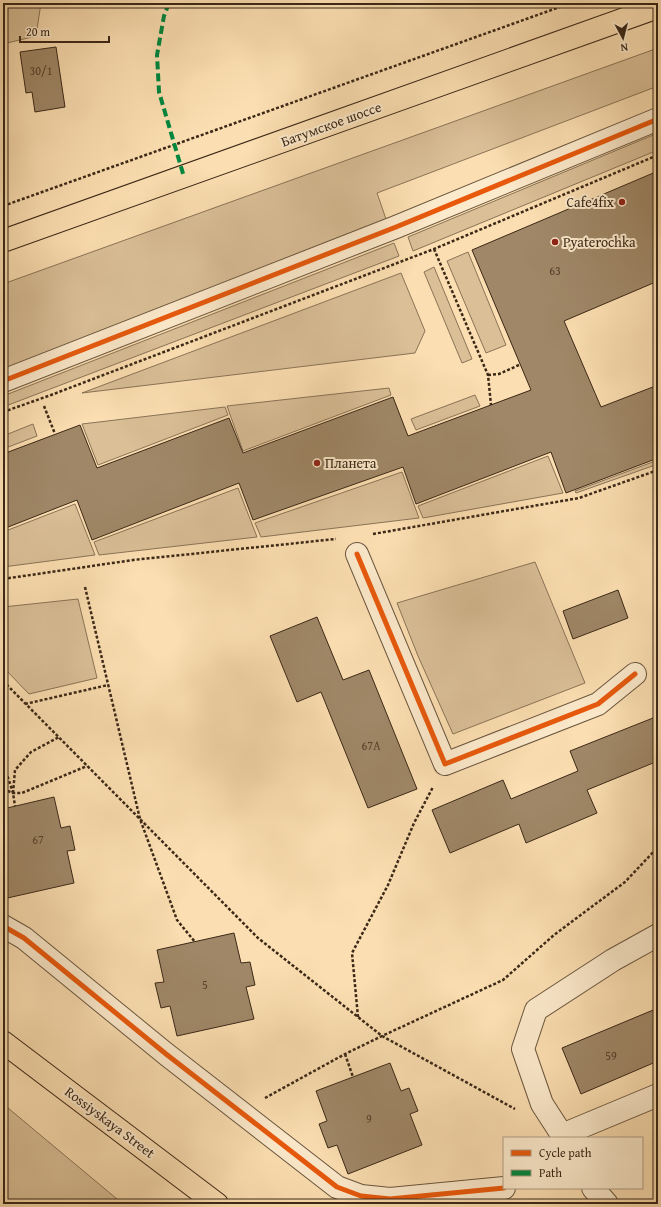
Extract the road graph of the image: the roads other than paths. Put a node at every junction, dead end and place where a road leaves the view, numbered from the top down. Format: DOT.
graph roads {
  1 [pos="658,7"];
  2 [pos="658,119"];
  3 [pos="3,241"];
  4 [pos="3,381"];
  5 [pos="357,554"];
  6 [pos="635,674"];
  7 [pos="3,926"];
  8 [pos="658,935"];
  9 [pos="3,1042"];
  10 [pos="658,1095"];
  11 [pos="563,1136"];
  12 [pos="503,1188"];
  13 [pos="594,1189"];
  14 [pos="217,1204"];
  15 [pos="607,1204"];
  1 -- 3 [label="main road, Батумское шоссе"];
  2 -- 4 [label="street"];
  5 -- 6 [label="street"];
  7 -- 12 [label="street"];
  8 -- 11 [label="street"];
  9 -- 14 [label="main road, Rossiyskaya Street"];
  10 -- 11 [label="street"];
  13 -- 15 [label="street"];
}
